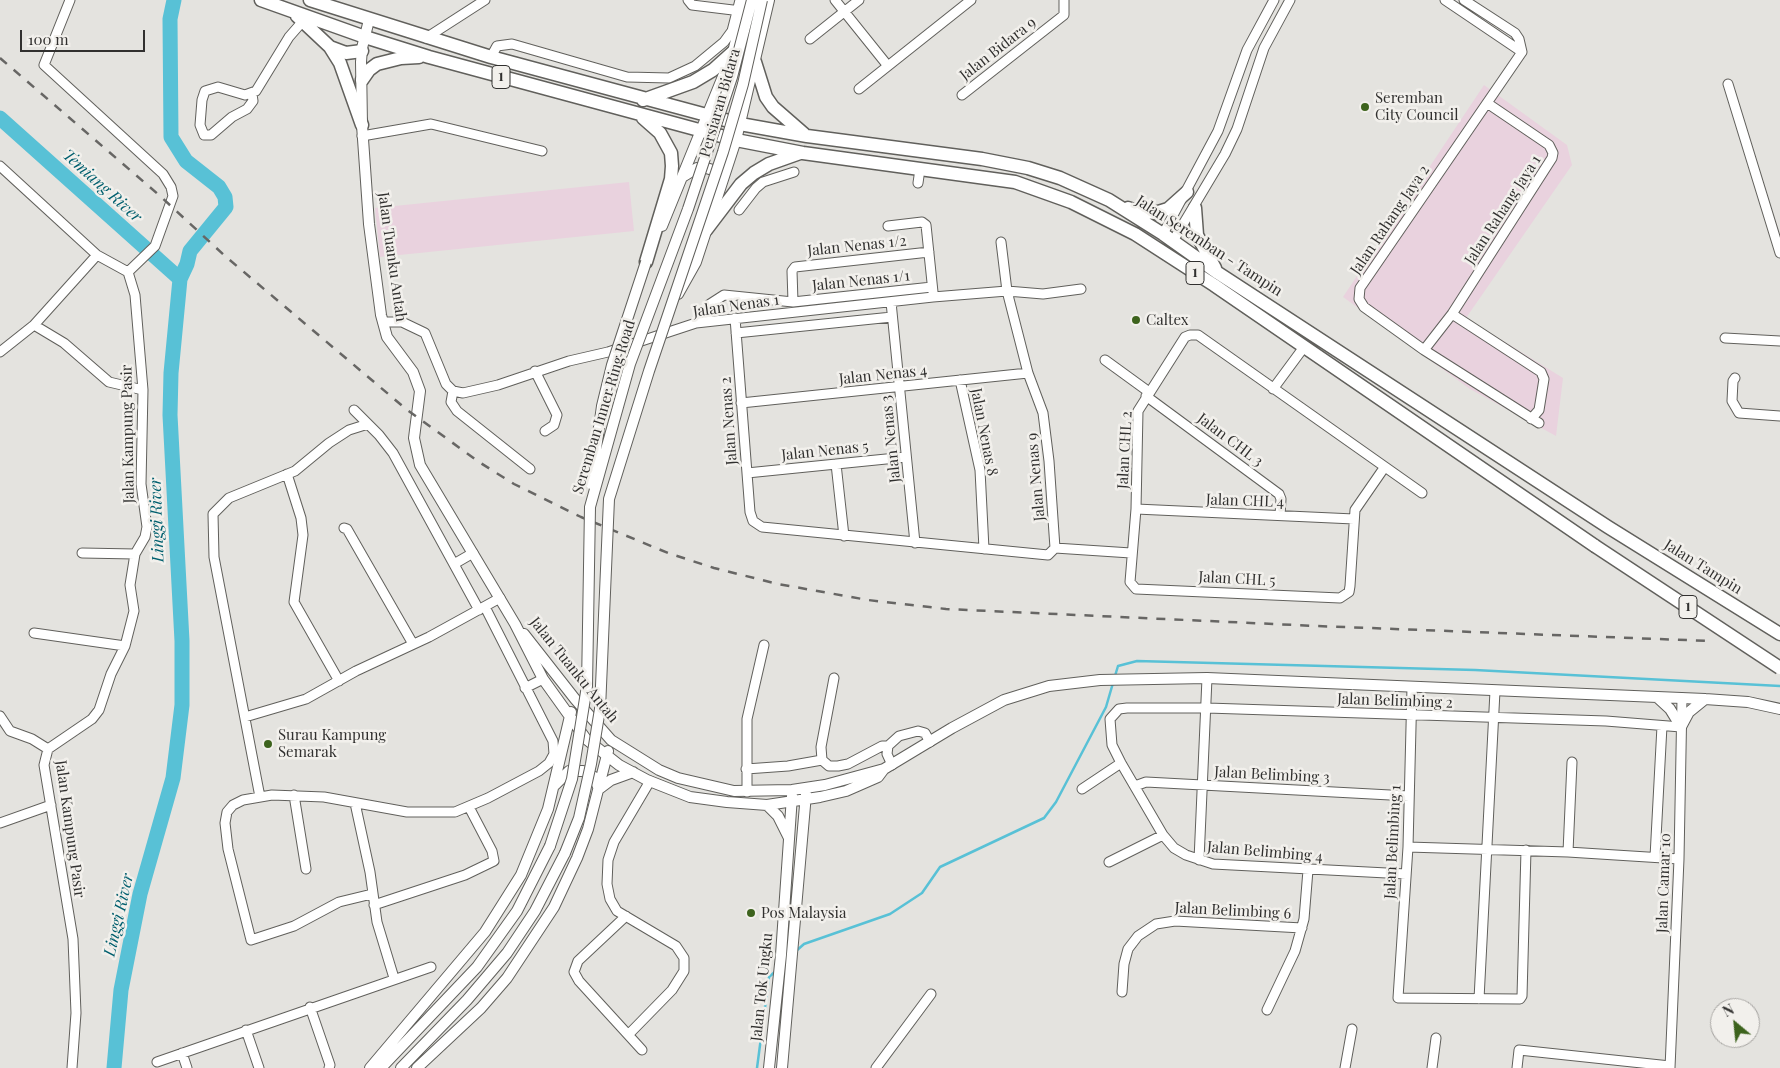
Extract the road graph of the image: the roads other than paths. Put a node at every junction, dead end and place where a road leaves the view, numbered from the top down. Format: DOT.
graph roads {
  1 [pos="70,0"];
  2 [pos="261,0"];
  3 [pos="310,0"];
  4 [pos="484,0"];
  5 [pos="688,0"];
  6 [pos="740,0"];
  7 [pos="746,0"];
  8 [pos="752,0"];
  9 [pos="762,0"];
  10 [pos="769,0"];
  11 [pos="835,0"];
  12 [pos="859,0"];
  13 [pos="971,0"];
  14 [pos="1064,0"];
  15 [pos="1274,0"];
  16 [pos="1290,0"];
  17 [pos="1445,0"];
  18 [pos="1464,0"];
  19 [pos="288,10"];
  20 [pos="740,11"];
  21 [pos="845,11"];
  22 [pos="369,20"];
  23 [pos="303,21"];
  24 [pos="365,37"];
  25 [pos="426,38"];
  26 [pos="810,39"];
  27 [pos="330,47"];
  28 [pos="362,51"];
  29 [pos="733,52"];
  30 [pos="1522,52"];
  31 [pos="429,57"];
  32 [pos="492,57"];
  33 [pos="755,62"];
  34 [pos="888,66"];
  35 [pos="362,80"];
  36 [pos="1728,84"];
  37 [pos="859,89"];
  38 [pos="717,92"];
  39 [pos="748,92"];
  40 [pos="252,94"];
  41 [pos="962,95"];
  42 [pos="643,100"];
  43 [pos="1487,102"];
  44 [pos="639,115"];
  45 [pos="707,116"];
  46 [pos="740,124"];
  47 [pos="362,131"];
  48 [pos="702,131"];
  49 [pos="807,136"];
  50 [pos="736,140"];
  51 [pos="542,151"];
  52 [pos="803,153"];
  53 [pos="0,166"];
  54 [pos="920,169"];
  55 [pos="794,172"];
  56 [pos="684,177"];
  57 [pos="722,183"];
  58 [pos="918,183"];
  59 [pos="1187,192"];
  60 [pos="1109,200"];
  61 [pos="688,208"];
  62 [pos="1195,208"];
  63 [pos="739,210"];
  64 [pos="702,212"];
  65 [pos="888,226"];
  66 [pos="706,230"];
  67 [pos="1168,238"];
  68 [pos="1001,242"];
  69 [pos="929,252"];
  70 [pos="1780,252"];
  71 [pos="97,255"];
  72 [pos="646,262"];
  73 [pos="128,272"];
  74 [pos="1218,273"];
  75 [pos="932,287"];
  76 [pos="1081,288"];
  77 [pos="1006,291"];
  78 [pos="934,298"];
  79 [pos="778,300"];
  80 [pos="793,302"];
  81 [pos="891,302"];
  82 [pos="671,306"];
  83 [pos="779,313"];
  84 [pos="1452,314"];
  85 [pos="892,317"];
  86 [pos="735,318"];
  87 [pos="383,322"];
  88 [pos="708,322"];
  89 [pos="34,325"];
  90 [pos="736,333"];
  91 [pos="1725,338"];
  92 [pos="1780,341"];
  93 [pos="1304,347"];
  94 [pos="1424,350"];
  95 [pos="0,352"];
  96 [pos="1105,360"];
  97 [pos="535,371"];
  98 [pos="1028,373"];
  99 [pos="1735,378"];
  100 [pos="960,380"];
  101 [pos="899,387"];
  102 [pos="1272,389"];
  103 [pos="143,390"];
  104 [pos="453,391"];
  105 [pos="1148,394"];
  106 [pos="741,403"];
  107 [pos="354,410"];
  108 [pos="1780,416"];
  109 [pos="368,424"];
  110 [pos="545,431"];
  111 [pos="906,456"];
  112 [pos="836,464"];
  113 [pos="1384,468"];
  114 [pos="530,469"];
  115 [pos="747,473"];
  116 [pos="286,474"];
  117 [pos="1422,493"];
  118 [pos="590,508"];
  119 [pos="1136,510"];
  120 [pos="1280,516"];
  121 [pos="1354,519"];
  122 [pos="1608,527"];
  123 [pos="344,528"];
  124 [pos="844,536"];
  125 [pos="915,543"];
  126 [pos="1055,548"];
  127 [pos="984,550"];
  128 [pos="82,553"];
  129 [pos="1131,553"];
  130 [pos="135,554"];
  131 [pos="473,554"];
  132 [pos="454,564"];
  133 [pos="1130,582"];
  134 [pos="500,598"];
  135 [pos="482,608"];
  136 [pos="1755,618"];
  137 [pos="515,624"];
  138 [pos="1780,625"];
  139 [pos="34,633"];
  140 [pos="1780,634"];
  141 [pos="413,644"];
  142 [pos="764,645"];
  143 [pos="125,646"];
  144 [pos="1780,668"];
  145 [pos="834,678"];
  146 [pos="1207,678"];
  147 [pos="543,679"];
  148 [pos="339,681"];
  149 [pos="1412,687"];
  150 [pos="526,688"];
  151 [pos="1495,691"];
  152 [pos="1658,697"];
  153 [pos="1682,698"];
  154 [pos="575,699"];
  155 [pos="1705,699"];
  156 [pos="1127,708"];
  157 [pos="1207,708"];
  158 [pos="1780,709"];
  159 [pos="570,715"];
  160 [pos="1411,715"];
  161 [pos="0,716"];
  162 [pos="244,717"];
  163 [pos="1494,719"];
  164 [pos="1662,726"];
  165 [pos="1681,728"];
  166 [pos="611,740"];
  167 [pos="930,742"];
  168 [pos="888,746"];
  169 [pos="48,749"];
  170 [pos="607,756"];
  171 [pos="822,760"];
  172 [pos="1572,762"];
  173 [pos="1121,763"];
  174 [pos="888,767"];
  175 [pos="746,769"];
  176 [pos="632,772"];
  177 [pos="650,782"];
  178 [pos="554,786"];
  179 [pos="1135,786"];
  180 [pos="1203,786"];
  181 [pos="806,788"];
  182 [pos="599,789"];
  183 [pos="1082,789"];
  184 [pos="792,790"];
  185 [pos="747,792"];
  186 [pos="294,795"];
  187 [pos="1409,796"];
  188 [pos="260,797"];
  189 [pos="806,800"];
  190 [pos="792,802"];
  191 [pos="355,803"];
  192 [pos="51,805"];
  193 [pos="767,805"];
  194 [pos="469,807"];
  195 [pos="0,823"];
  196 [pos="1162,834"];
  197 [pos="789,838"];
  198 [pos="1408,847"];
  199 [pos="1487,848"];
  200 [pos="1526,850"];
  201 [pos="1568,852"];
  202 [pos="1655,857"];
  203 [pos="1679,859"];
  204 [pos="1199,860"];
  205 [pos="1109,862"];
  206 [pos="306,869"];
  207 [pos="1308,870"];
  208 [pos="1406,874"];
  209 [pos="372,894"];
  210 [pos="374,906"];
  211 [pos="626,916"];
  212 [pos="1302,928"];
  213 [pos="786,955"];
  214 [pos="431,966"];
  215 [pos="785,971"];
  216 [pos="394,978"];
  217 [pos="1122,992"];
  218 [pos="931,994"];
  219 [pos="1478,999"];
  220 [pos="310,1008"];
  221 [pos="1267,1010"];
  222 [pos="1352,1029"];
  223 [pos="246,1030"];
  224 [pos="629,1034"];
  225 [pos="1436,1038"];
  226 [pos="642,1050"];
  227 [pos="182,1053"];
  228 [pos="157,1062"];
  229 [pos="1670,1067"];
  230 [pos="72,1068"];
  231 [pos="187,1068"];
  232 [pos="259,1068"];
  233 [pos="328,1068"];
  234 [pos="370,1068"];
  235 [pos="382,1068"];
  236 [pos="401,1068"];
  237 [pos="417,1068"];
  238 [pos="769,1068"];
  239 [pos="782,1068"];
  240 [pos="876,1068"];
  241 [pos="1345,1068"];
  242 [pos="1432,1068"];
  243 [pos="1517,1068"];
  1 -- 73 [label="street"];
  2 -- 19 [label="highway, 1"];
  3 -- 22 [label="highway, 1"];
  4 -- 25 [label="street"];
  5 -- 20 [label="street"];
  6 -- 20 [label="street"];
  7 -- 20 [label="main road, Persiaran Bidara"];
  8 -- 61 [label="main road, Persiaran Bidara, bridge"];
  9 -- 64 [label="main road, Persiaran Bidara, bridge"];
  10 -- 33 [label="main road, Persiaran Bidara"];
  11 -- 21 [label="street"];
  12 -- 21 [label="street"];
  13 -- 34 [label="street"];
  14 -- 41 [label="street, Jalan Bidara 9"];
  15 -- 59 [label="street"];
  16 -- 62 [label="street"];
  17 -- 30 [label="street"];
  18 -- 30 [label="street"];
  19 -- 23 [label="highway"];
  19 -- 24 [label="highway, 1"];
  20 -- 29 [label="main road, Persiaran Bidara"];
  20 -- 32 [label="street"];
  21 -- 26 [label="street"];
  21 -- 34 [label="street"];
  22 -- 24 [label="main road, Jalan Tuanku Antah"];
  22 -- 25 [label="highway, 1"];
  23 -- 27 [label="highway"];
  23 -- 40 [label="street"];
  24 -- 28 [label="main road, Jalan Tuanku Antah"];
  24 -- 31 [label="highway, 1"];
  25 -- 32 [label="highway, 1"];
  27 -- 28 [label="highway"];
  27 -- 47 [label="highway"];
  28 -- 35 [label="main road, Jalan Tuanku Antah"];
  29 -- 38 [label="main road, Persiaran Bidara"];
  29 -- 42 [label="highway"];
  30 -- 43 [label="street, Jalan Rahang Jaya 2"];
  31 -- 35 [label="highway"];
  31 -- 44 [label="highway, 1"];
  32 -- 42 [label="highway, 1"];
  33 -- 39 [label="main road, Persiaran Bidara"];
  33 -- 49 [label="highway"];
  34 -- 37 [label="street"];
  35 -- 47 [label="main road, Jalan Tuanku Antah"];
  36 -- 70 [label="street"];
  38 -- 39 [label="main road"];
  38 -- 45 [label="main road, Persiaran Bidara"];
  39 -- 46 [label="main road, Persiaran Bidara"];
  40 -- 40 [label="street"];
  42 -- 45 [label="highway, 1"];
  43 -- 84 [label="street, Jalan Rahang Jaya 1"];
  43 -- 94 [label="street, Jalan Rahang Jaya 2"];
  44 -- 48 [label="highway, 1"];
  44 -- 72 [label="highway"];
  45 -- 46 [label="highway, 1"];
  45 -- 48 [label="main road, Persiaran Bidara"];
  46 -- 49 [label="highway, Jalan Seremban - Tampin / 1"];
  46 -- 50 [label="main road, Persiaran Bidara"];
  47 -- 51 [label="street"];
  47 -- 87 [label="main road, Jalan Tuanku Antah"];
  48 -- 50 [label="highway, 1"];
  48 -- 56 [label="main road, Persiaran Bidara"];
  49 -- 60 [label="highway, Jalan Seremban - Tampin / 1"];
  50 -- 52 [label="highway, Jalan Seremban - Tampin / 1"];
  50 -- 57 [label="main road, Persiaran Bidara"];
  52 -- 54 [label="highway, Jalan Seremban - Tampin / 1"];
  52 -- 66 [label="highway"];
  53 -- 71 [label="street"];
  54 -- 58 [label="street"];
  54 -- 93 [label="highway, Jalan Seremban - Tampin / 1"];
  55 -- 63 [label="street"];
  56 -- 57 [label="main road"];
  56 -- 72 [label="main road, Persiaran Bidara"];
  57 -- 66 [label="main road, Persiaran Bidara"];
  59 -- 60 [label="highway"];
  59 -- 67 [label="street"];
  60 -- 67 [label="highway, Jalan Seremban - Tampin / 1"];
  61 -- 118 [label="main road, Seremban Inner Ring Road, bridge"];
  62 -- 67 [label="street"];
  62 -- 74 [label="highway"];
  64 -- 82 [label="main road, Seremban Inner Ring Road, bridge"];
  65 -- 69 [label="street, Jalan Nenas 1/1"];
  66 -- 82 [label="main road, Persiaran Bidara, bridge"];
  67 -- 74 [label="highway, Jalan Seremban - Tampin / 1"];
  68 -- 77 [label="street, Jalan Nenas 9"];
  69 -- 75 [label="street, Jalan Nenas 1/1"];
  69 -- 80 [label="street, Jalan Nenas 1/2"];
  71 -- 73 [label="street"];
  71 -- 89 [label="street"];
  72 -- 118 [label="main road, Persiaran Bidara, bridge"];
  73 -- 103 [label="street, Jalan Kampung Pasir"];
  74 -- 122 [label="highway, Jalan Seremban - Tampin / 1"];
  75 -- 78 [label="street, Jalan Nenas 1/1"];
  75 -- 80 [label="street, Jalan Nenas 1/1"];
  76 -- 77 [label="street, Jalan Nenas 1"];
  77 -- 78 [label="street, Jalan Nenas 1"];
  77 -- 98 [label="street, Jalan Nenas 9"];
  78 -- 81 [label="street, Jalan Nenas 1"];
  79 -- 80 [label="street, Jalan Nenas 1/1"];
  79 -- 83 [label="street"];
  79 -- 88 [label="street, Jalan Nenas 1/1"];
  81 -- 83 [label="street, Jalan Nenas 1"];
  81 -- 85 [label="street, Jalan Nenas 3"];
  82 -- 236 [label="main road, Seremban Inner Ring Road, bridge"];
  83 -- 86 [label="street, Jalan Nenas 1"];
  84 -- 94 [label="street, Jalan Rahang Jaya 1"];
  84 -- 94 [label="street, Jalan Rahang Jaya 2"];
  85 -- 90 [label="street"];
  85 -- 101 [label="street, Jalan Nenas 3"];
  86 -- 88 [label="street, Jalan Nenas 1"];
  86 -- 90 [label="street, Jalan Nenas 2"];
  87 -- 104 [label="street"];
  87 -- 131 [label="main road, Jalan Tuanku Antah"];
  88 -- 97 [label="street, Jalan Nenas 1"];
  89 -- 95 [label="street"];
  89 -- 103 [label="street"];
  90 -- 106 [label="street, Jalan Nenas 2"];
  91 -- 92 [label="street"];
  93 -- 102 [label="street"];
  93 -- 144 [label="highway, Jalan Seremban - Tampin / 1, bridge"];
  96 -- 105 [label="street"];
  97 -- 104 [label="street, Jalan Nenas 1"];
  97 -- 110 [label="street"];
  98 -- 100 [label="street, Jalan Nenas 4"];
  98 -- 126 [label="street, Jalan Nenas 9"];
  99 -- 108 [label="street"];
  100 -- 101 [label="street, Jalan Nenas 4"];
  100 -- 127 [label="street, Jalan Nenas 8"];
  101 -- 106 [label="street, Jalan Nenas 4"];
  101 -- 111 [label="street, Jalan Nenas 3"];
  102 -- 105 [label="street, Jalan CHL 2"];
  102 -- 113 [label="street"];
  103 -- 130 [label="street, Jalan Kampung Pasir"];
  104 -- 114 [label="street"];
  105 -- 119 [label="street, Jalan CHL 2"];
  105 -- 120 [label="street, Jalan CHL 3"];
  106 -- 115 [label="street, Jalan Nenas 2"];
  107 -- 109 [label="street"];
  109 -- 116 [label="street"];
  109 -- 132 [label="street"];
  111 -- 112 [label="street, Jalan Nenas 5"];
  111 -- 125 [label="street, Jalan Nenas 3"];
  112 -- 115 [label="street, Jalan Nenas 5"];
  112 -- 124 [label="street"];
  113 -- 117 [label="street"];
  113 -- 121 [label="street"];
  115 -- 124 [label="street, Jalan Nenas 2"];
  116 -- 148 [label="street"];
  116 -- 162 [label="street"];
  118 -- 235 [label="main road, Seremban Inner Ring Road, bridge"];
  119 -- 120 [label="street, Jalan CHL 4"];
  119 -- 129 [label="street, Jalan CHL 2"];
  120 -- 121 [label="street, Jalan CHL 4"];
  121 -- 133 [label="street, Jalan CHL 5"];
  122 -- 136 [label="highway, Jalan Tampin / 1"];
  123 -- 141 [label="street"];
  124 -- 125 [label="street"];
  125 -- 127 [label="street"];
  126 -- 127 [label="street"];
  126 -- 129 [label="street"];
  128 -- 130 [label="street"];
  129 -- 133 [label="street, Jalan CHL 2"];
  130 -- 143 [label="street, Jalan Kampung Pasir"];
  131 -- 132 [label="street"];
  131 -- 134 [label="main road, Jalan Tuanku Antah"];
  132 -- 135 [label="street"];
  134 -- 135 [label="street"];
  134 -- 137 [label="main road, Jalan Tuanku Antah"];
  135 -- 141 [label="street"];
  135 -- 150 [label="street"];
  136 -- 138 [label="highway"];
  136 -- 140 [label="highway, Jalan Tampin / 1"];
  137 -- 147 [label="main road, Jalan Tuanku Antah"];
  137 -- 154 [label="main road, Jalan Tuanku Antah"];
  139 -- 143 [label="street"];
  141 -- 148 [label="street"];
  142 -- 175 [label="street"];
  143 -- 169 [label="street, Jalan Kampung Pasir"];
  145 -- 171 [label="street"];
  146 -- 149 [label="main road"];
  146 -- 157 [label="street"];
  146 -- 167 [label="main road"];
  147 -- 150 [label="street"];
  147 -- 159 [label="main road, Jalan Tuanku Antah"];
  148 -- 162 [label="street"];
  149 -- 151 [label="main road"];
  149 -- 160 [label="street, Jalan Belimbing 1"];
  150 -- 194 [label="street"];
  151 -- 152 [label="main road"];
  151 -- 163 [label="street"];
  152 -- 153 [label="main road"];
  152 -- 165 [label="main road"];
  153 -- 155 [label="main road"];
  153 -- 165 [label="street, Jalan Camar 10"];
  154 -- 159 [label="main road"];
  154 -- 166 [label="main road, Jalan Tuanku Antah"];
  155 -- 158 [label="main road"];
  155 -- 165 [label="main road"];
  156 -- 157 [label="street, Jalan Belimbing 2"];
  156 -- 173 [label="street, Jalan Belimbing 4"];
  157 -- 160 [label="street, Jalan Belimbing 2"];
  157 -- 180 [label="street"];
  159 -- 170 [label="main road, Jalan Tuanku Antah"];
  159 -- 178 [label="main road"];
  160 -- 163 [label="street, Jalan Belimbing 2"];
  160 -- 187 [label="street, Jalan Belimbing 1"];
  161 -- 169 [label="street"];
  162 -- 188 [label="street"];
  163 -- 164 [label="street, Jalan Belimbing 2"];
  163 -- 199 [label="street"];
  164 -- 165 [label="street, Jalan Belimbing 2"];
  164 -- 202 [label="street"];
  165 -- 203 [label="street, Jalan Camar 10"];
  166 -- 170 [label="main road"];
  166 -- 185 [label="main road, Jalan Tuanku Antah"];
  167 -- 168 [label="street"];
  167 -- 174 [label="main road"];
  168 -- 171 [label="street"];
  168 -- 174 [label="street"];
  169 -- 192 [label="street, Jalan Kampung Pasir"];
  170 -- 176 [label="main road, Jalan Tuanku Antah"];
  170 -- 182 [label="main road"];
  171 -- 175 [label="street"];
  172 -- 201 [label="street"];
  173 -- 179 [label="street, Jalan Belimbing 4"];
  173 -- 183 [label="street"];
  174 -- 181 [label="main road, Jalan Tuanku Antah"];
  174 -- 189 [label="main road, Jalan Tuanku Antah"];
  175 -- 185 [label="street"];
  176 -- 177 [label="main road, Jalan Tuanku Antah"];
  176 -- 182 [label="main road"];
  177 -- 193 [label="main road, Jalan Tuanku Antah"];
  177 -- 211 [label="street"];
  178 -- 182 [label="main road"];
  178 -- 234 [label="main road"];
  179 -- 180 [label="street, Jalan Belimbing 3"];
  179 -- 196 [label="street, Jalan Belimbing 4"];
  180 -- 187 [label="street, Jalan Belimbing 3"];
  180 -- 204 [label="street"];
  181 -- 184 [label="main road, Jalan Tuanku Antah"];
  181 -- 189 [label="main road"];
  182 -- 237 [label="main road"];
  184 -- 185 [label="main road, Jalan Tuanku Antah"];
  184 -- 190 [label="main road, Jalan Tok Ungku"];
  186 -- 188 [label="street"];
  186 -- 191 [label="street"];
  186 -- 206 [label="street"];
  187 -- 198 [label="street, Jalan Belimbing 1"];
  188 -- 209 [label="street"];
  189 -- 190 [label="main road, Jalan Tuanku Antah"];
  189 -- 213 [label="main road"];
  190 -- 193 [label="main road, Jalan Tuanku Antah"];
  190 -- 197 [label="main road, Jalan Tok Ungku"];
  191 -- 194 [label="street"];
  191 -- 209 [label="street"];
  192 -- 195 [label="street"];
  192 -- 230 [label="street, Jalan Kampung Pasir"];
  193 -- 197 [label="main road"];
  194 -- 210 [label="street"];
  196 -- 204 [label="street, Jalan Belimbing 4"];
  196 -- 205 [label="street"];
  197 -- 213 [label="main road, Jalan Tok Ungku"];
  198 -- 199 [label="street"];
  198 -- 208 [label="street, Jalan Belimbing 1"];
  199 -- 200 [label="street"];
  199 -- 219 [label="street"];
  200 -- 201 [label="street"];
  200 -- 219 [label="street"];
  201 -- 202 [label="street"];
  202 -- 203 [label="street"];
  203 -- 229 [label="street, Jalan Camar 10"];
  204 -- 207 [label="street, Jalan Belimbing 4"];
  207 -- 208 [label="street, Jalan Belimbing 4"];
  207 -- 212 [label="street"];
  208 -- 219 [label="street, Jalan Belimbing 1"];
  209 -- 210 [label="street"];
  210 -- 216 [label="street"];
  211 -- 224 [label="street"];
  211 -- 224 [label="street"];
  212 -- 217 [label="street, Jalan Belimbing 6"];
  212 -- 221 [label="street"];
  213 -- 215 [label="main road"];
  214 -- 216 [label="street"];
  215 -- 238 [label="main road, Jalan Tok Ungku"];
  215 -- 239 [label="main road, Jalan Tok Ungku"];
  216 -- 220 [label="street"];
  218 -- 240 [label="street"];
  220 -- 223 [label="street"];
  220 -- 233 [label="street"];
  222 -- 241 [label="street"];
  223 -- 227 [label="street"];
  223 -- 232 [label="street"];
  224 -- 226 [label="street"];
  225 -- 242 [label="street"];
  227 -- 228 [label="street"];
  227 -- 231 [label="street"];
  229 -- 243 [label="street"];
}
